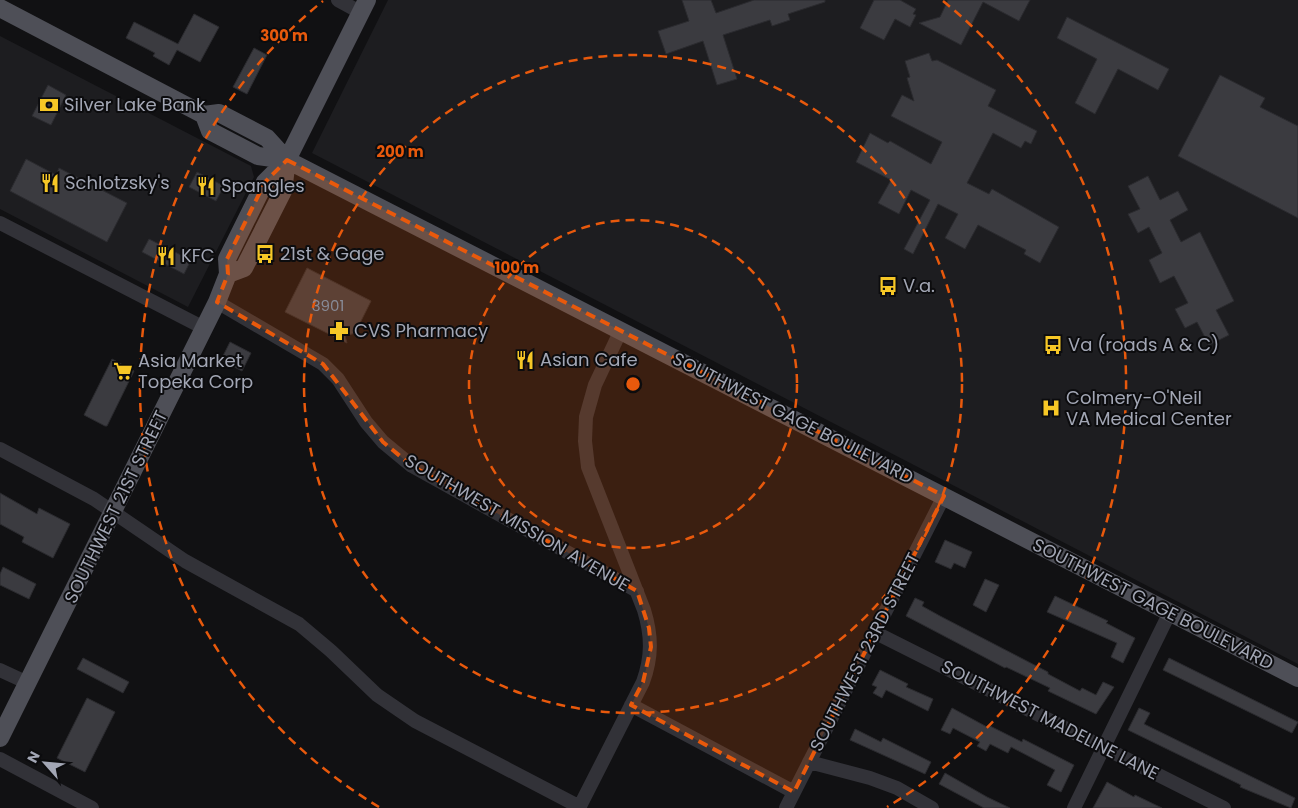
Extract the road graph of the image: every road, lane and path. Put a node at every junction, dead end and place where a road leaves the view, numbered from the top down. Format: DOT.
graph roads {
  1 [pos="338,0"];
  2 [pos="364,6"];
  3 [pos="0,8"];
  4 [pos="288,160"];
  5 [pos="0,223"];
  6 [pos="217,302"];
  7 [pos="204,328"];
  8 [pos="621,330"];
  9 [pos="0,449"];
  10 [pos="944,496"];
  11 [pos="114,511"];
  12 [pos="637,591"];
  13 [pos="1170,612"];
  14 [pos="876,633"];
  15 [pos="0,670"];
  16 [pos="1298,678"];
  17 [pos="28,682"];
  18 [pos="631,705"];
  19 [pos="0,738"];
  20 [pos="1104,748"];
  21 [pos="0,759"];
  22 [pos="809,762"];
  23 [pos="790,802"];
  24 [pos="92,808"];
  25 [pos="579,808"];
  26 [pos="932,808"];
  27 [pos="1074,808"];
  28 [pos="1224,808"];
  1 -- 2 [label="street"];
  2 -- 4 [label="main road, SOUTHWEST 21ST STREET"];
  3 -- 4 [label="main road, SOUTHWEST GAGE BOULEVARD"];
  4 -- 6 [label="main road, SOUTHWEST 21ST STREET"];
  4 -- 8 [label="main road, SOUTHWEST GAGE BOULEVARD"];
  5 -- 7 [label="street"];
  6 -- 7 [label="main road, SOUTHWEST 21ST STREET"];
  6 -- 12 [label="street, SOUTHWEST MISSION AVENUE"];
  7 -- 11 [label="main road, SOUTHWEST 21ST STREET"];
  8 -- 10 [label="main road, SOUTHWEST GAGE BOULEVARD"];
  8 -- 12 [label="street"];
  9 -- 11 [label="street"];
  10 -- 13 [label="main road, SOUTHWEST GAGE BOULEVARD"];
  10 -- 14 [label="street, SOUTHWEST 23RD STREET"];
  11 -- 17 [label="main road, SOUTHWEST 21ST STREET"];
  11 -- 25 [label="street"];
  12 -- 18 [label="street"];
  13 -- 16 [label="main road, SOUTHWEST GAGE BOULEVARD"];
  13 -- 20 [label="street"];
  14 -- 20 [label="street, SOUTHWEST MADELINE LANE"];
  14 -- 22 [label="street, SOUTHWEST 23RD STREET"];
  15 -- 17 [label="street"];
  17 -- 19 [label="main road, SOUTHWEST 21ST STREET"];
  18 -- 23 [label="street"];
  18 -- 25 [label="street"];
  20 -- 27 [label="street"];
  20 -- 28 [label="street, SOUTHWEST MADELINE LANE"];
  21 -- 24 [label="street"];
  22 -- 23 [label="street, SOUTHWEST 23RD STREET"];
  22 -- 26 [label="street"];
}
